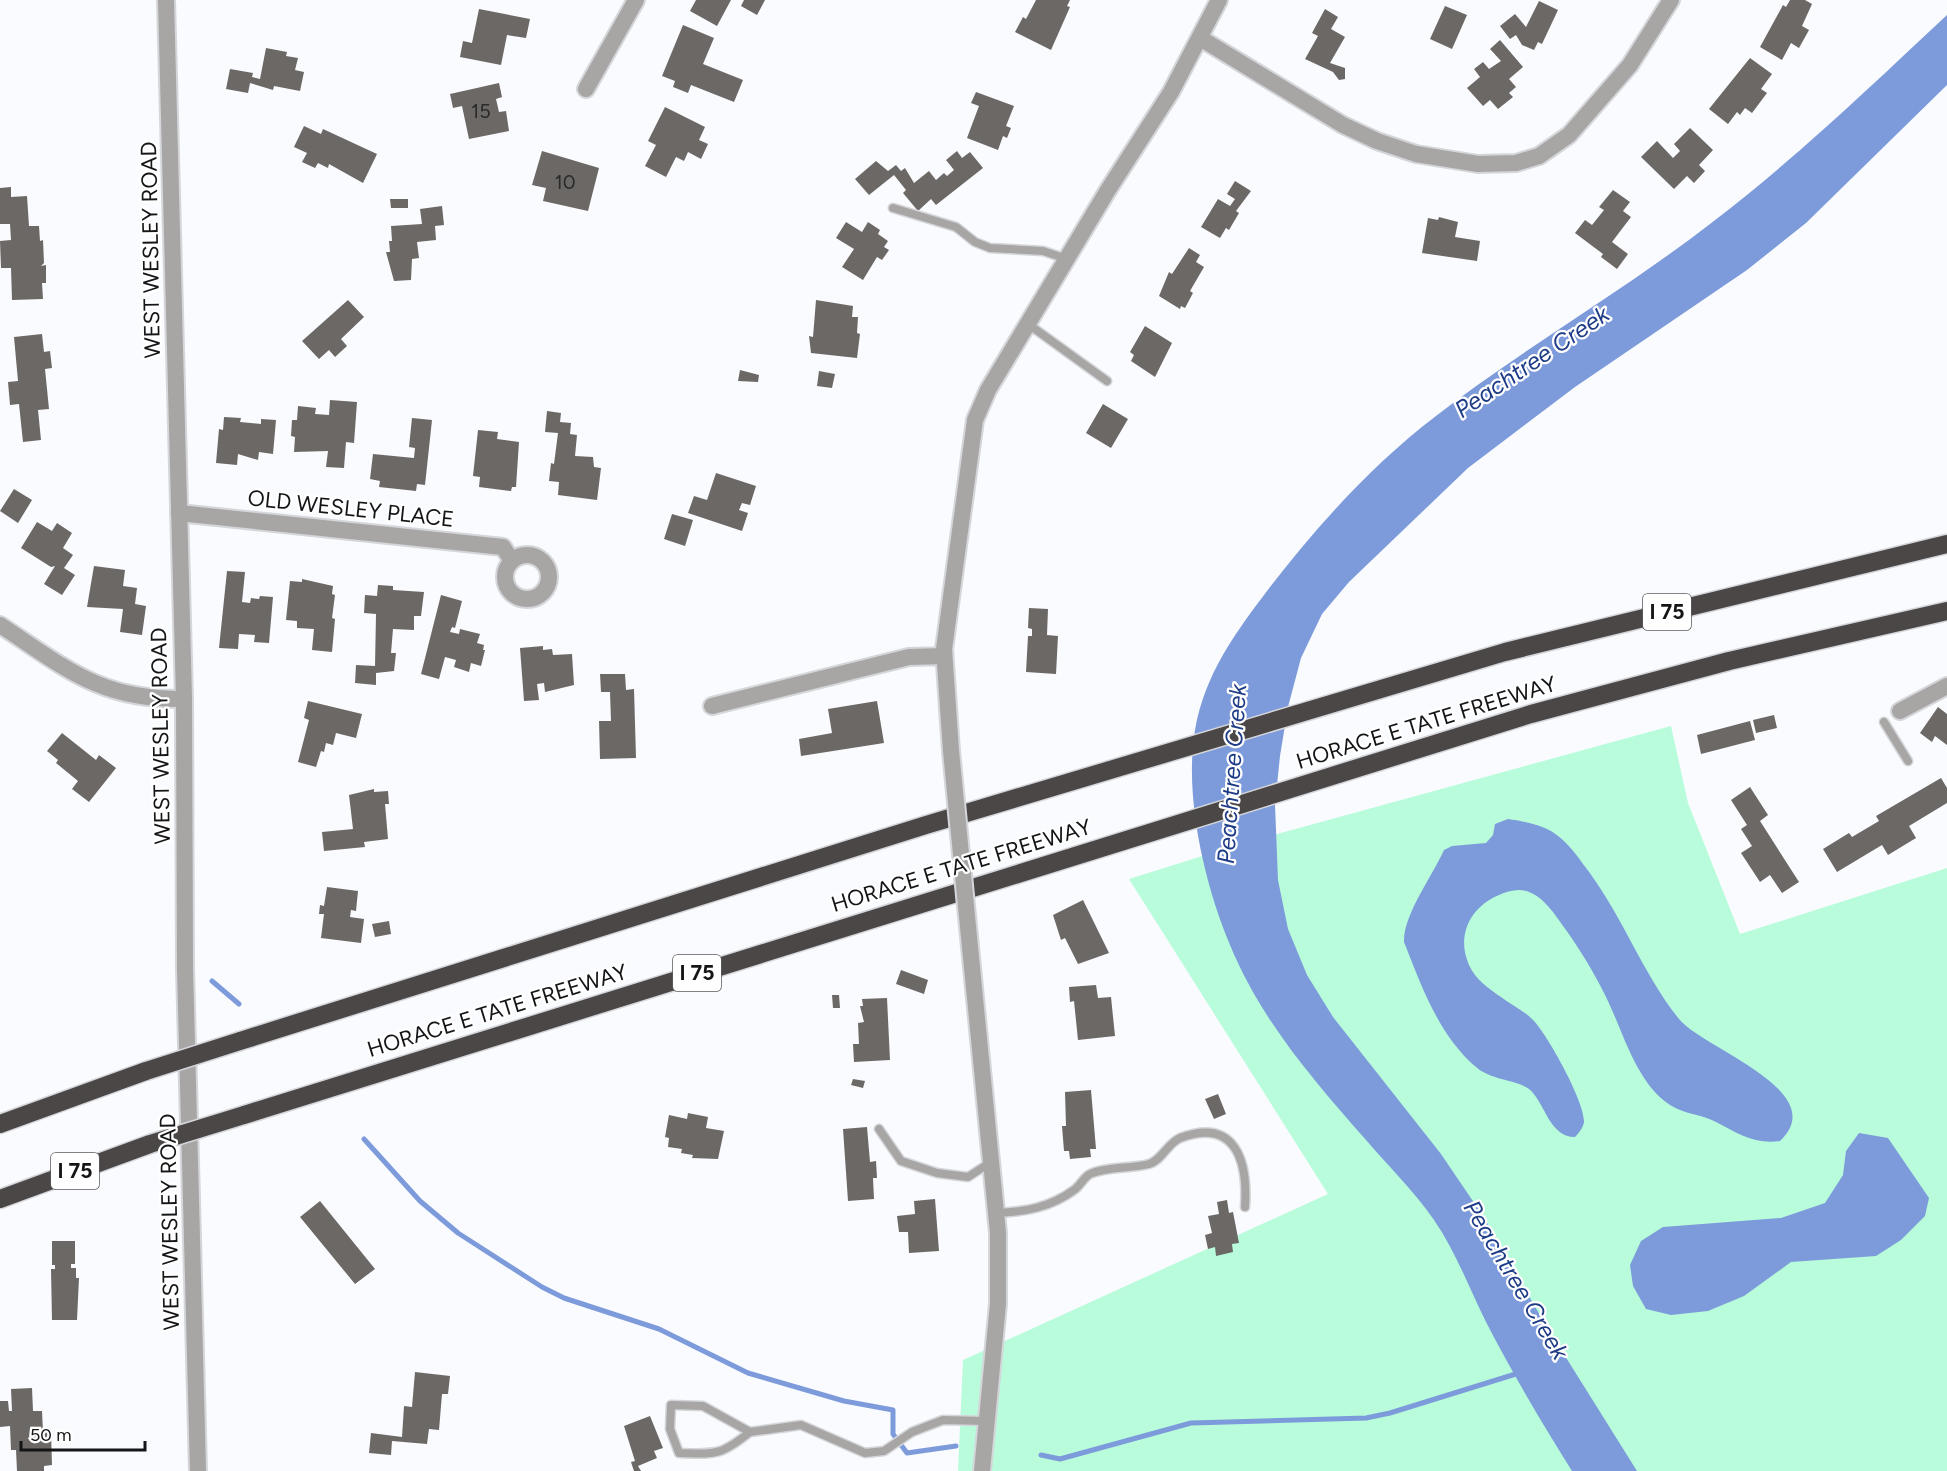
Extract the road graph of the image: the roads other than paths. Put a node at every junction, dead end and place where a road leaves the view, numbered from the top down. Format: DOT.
graph roads {
  1 [pos="166,0"];
  2 [pos="636,0"];
  3 [pos="1671,0"];
  4 [pos="1217,1"];
  5 [pos="1200,38"];
  6 [pos="586,89"];
  7 [pos="893,208"];
  8 [pos="1067,259"];
  9 [pos="1028,324"];
  10 [pos="1107,381"];
  11 [pos="179,513"];
  12 [pos="1947,544"];
  13 [pos="512,561"];
  14 [pos="1947,611"];
  15 [pos="0,625"];
  16 [pos="944,656"];
  17 [pos="1947,686"];
  18 [pos="184,699"];
  19 [pos="712,706"];
  20 [pos="1900,711"];
  21 [pos="1884,722"];
  22 [pos="1908,761"];
  23 [pos="0,1124"];
  24 [pos="879,1129"];
  25 [pos="991,1161"];
  26 [pos="0,1199"];
  27 [pos="1245,1207"];
  28 [pos="997,1214"];
  29 [pos="986,1421"];
  30 [pos="750,1432"];
  31 [pos="198,1471"];
  32 [pos="982,1471"];
  1 -- 11 [label="street, WEST WESLEY ROAD"];
  2 -- 6 [label="street"];
  3 -- 5 [label="street"];
  4 -- 5 [label="street"];
  5 -- 8 [label="street"];
  7 -- 8 [label="lane"];
  8 -- 9 [label="street"];
  9 -- 10 [label="lane"];
  9 -- 16 [label="street"];
  11 -- 13 [label="street, OLD WESLEY PLACE"];
  11 -- 18 [label="street, WEST WESLEY ROAD"];
  12 -- 23 [label="highway, HORACE E TATE FREEWAY / I 75, bridge"];
  14 -- 26 [label="highway, HORACE E TATE FREEWAY / I 75, bridge"];
  15 -- 18 [label="street"];
  16 -- 19 [label="street"];
  16 -- 25 [label="street, bridge"];
  17 -- 20 [label="street"];
  18 -- 31 [label="street, WEST WESLEY ROAD"];
  21 -- 22 [label="lane"];
  24 -- 25 [label="lane"];
  25 -- 28 [label="street"];
  27 -- 28 [label="lane"];
  28 -- 29 [label="street"];
  29 -- 30 [label="lane"];
  29 -- 32 [label="street"];
  30 -- 30 [label="lane"];
}
